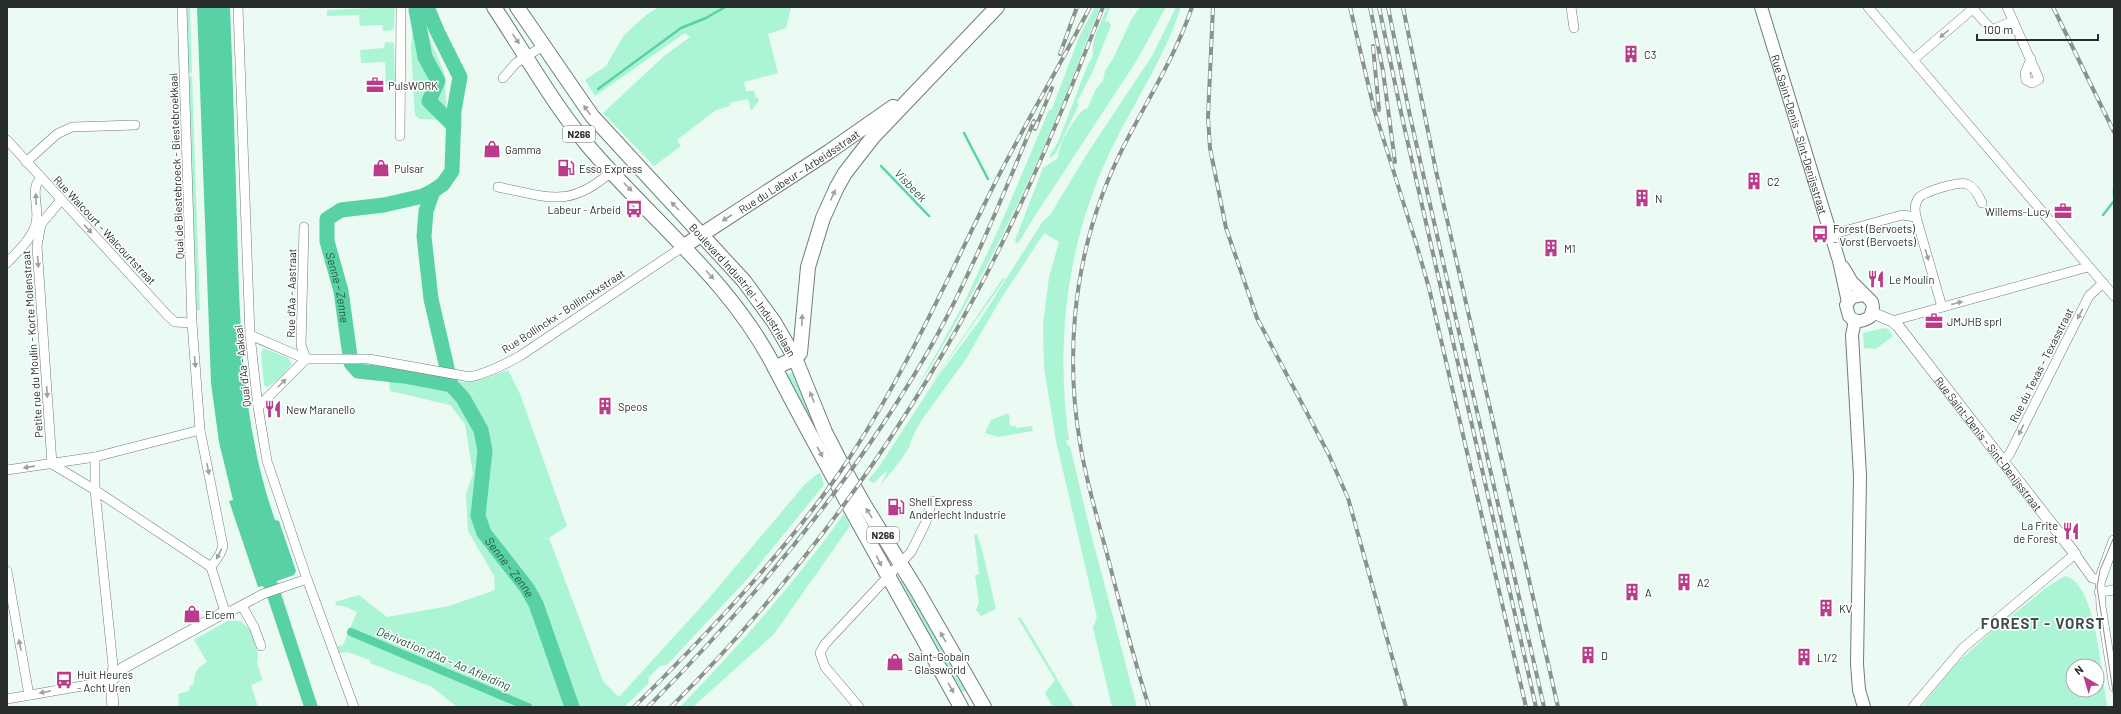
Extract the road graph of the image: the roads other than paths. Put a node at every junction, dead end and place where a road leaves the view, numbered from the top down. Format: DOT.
graph roads {
  1 [pos="182,7"];
  2 [pos="238,7"];
  3 [pos="401,7"];
  4 [pos="494,7"];
  5 [pos="517,7"];
  6 [pos="997,7"];
  7 [pos="1570,7"];
  8 [pos="1761,7"];
  9 [pos="1869,7"];
  10 [pos="2007,7"];
  11 [pos="1974,8"];
  12 [pos="2013,21"];
  13 [pos="1574,28"];
  14 [pos="543,46"];
  15 [pos="527,56"];
  16 [pos="2031,59"];
  17 [pos="1914,60"];
  18 [pos="502,78"];
  19 [pos="913,94"];
  20 [pos="135,125"];
  21 [pos="858,133"];
  22 [pos="400,136"];
  23 [pos="7,140"];
  24 [pos="869,142"];
  25 [pos="830,151"];
  26 [pos="26,162"];
  27 [pos="612,171"];
  28 [pos="845,173"];
  29 [pos="41,178"];
  30 [pos="498,187"];
  31 [pos="61,200"];
  32 [pos="1982,203"];
  33 [pos="1916,217"];
  34 [pos="38,223"];
  35 [pos="304,227"];
  36 [pos="702,234"];
  37 [pos="1830,235"];
  38 [pos="26,241"];
  39 [pos="37,246"];
  40 [pos="684,246"];
  41 [pos="1839,261"];
  42 [pos="7,263"];
  43 [pos="2088,267"];
  44 [pos="2103,283"];
  45 [pos="1863,295"];
  46 [pos="2114,296"];
  47 [pos="1848,302"];
  48 [pos="1942,307"];
  49 [pos="1873,312"];
  50 [pos="1855,321"];
  51 [pos="1892,321"];
  52 [pos="192,323"];
  53 [pos="250,335"];
  54 [pos="795,358"];
  55 [pos="306,359"];
  56 [pos="775,368"];
  57 [pos="258,407"];
  58 [pos="200,430"];
  59 [pos="95,457"];
  60 [pos="2003,460"];
  61 [pos="52,464"];
  62 [pos="7,470"];
  63 [pos="95,490"];
  64 [pos="932,501"];
  65 [pos="2114,541"];
  66 [pos="2075,554"];
  67 [pos="900,563"];
  68 [pos="211,567"];
  69 [pos="7,572"];
  70 [pos="888,576"];
  71 [pos="302,580"];
  72 [pos="2100,580"];
  73 [pos="2114,590"];
  74 [pos="2099,592"];
  75 [pos="242,606"];
  76 [pos="225,612"];
  77 [pos="11,623"];
  78 [pos="260,646"];
  79 [pos="2112,670"];
  80 [pos="111,681"];
  81 [pos="2114,687"];
  82 [pos="29,695"];
  83 [pos="7,700"];
  84 [pos="1915,703"];
  85 [pos="113,707"];
  86 [pos="354,707"];
  87 [pos="859,707"];
  88 [pos="961,707"];
  89 [pos="984,707"];
  90 [pos="1864,707"];
  91 [pos="1909,707"];
  1 -- 52 [label="street, Quai de Biestebroeck - Biestebroekkaai"];
  2 -- 53 [label="street, Quai d'Aa - Aakaai"];
  3 -- 22 [label="street"];
  4 -- 15 [label="main road, Boulevard Industriel - Industrielaan / N266, one-way"];
  5 -- 14 [label="main road, Boulevard Industriel - Industrielaan / N266"];
  6 -- 19 [label="main road"];
  7 -- 13 [label="street"];
  8 -- 37 [label="main road, Rue Saint-Denis - Sint-Denijsstraat"];
  9 -- 17 [label="street"];
  10 -- 12 [label="street"];
  11 -- 12 [label="street"];
  11 -- 17 [label="street, one-way"];
  12 -- 16 [label="street"];
  14 -- 15 [label="street"];
  36 -- 14 [label="main road, Boulevard Industriel - Industrielaan / N266, one-way"];
  15 -- 18 [label="street"];
  15 -- 27 [label="main road, Boulevard Industriel - Industrielaan / N266"];
  17 -- 43 [label="street"];
  19 -- 21 [label="main road, Rue du Labeur - Arbeidsstraat"];
  19 -- 24 [label="main road"];
  20 -- 26 [label="street"];
  21 -- 24 [label="main road"];
  21 -- 25 [label="main road, Rue du Labeur - Arbeidsstraat"];
  23 -- 26 [label="street, Rue Walcourt - Walcourtstraat"];
  24 -- 28 [label="main road"];
  25 -- 28 [label="main road"];
  25 -- 36 [label="main road, Rue du Labeur - Arbeidsstraat, one-way"];
  26 -- 29 [label="street, Rue Walcourt - Walcourtstraat"];
  27 -- 30 [label="street"];
  27 -- 40 [label="main road, Boulevard Industriel - Industrielaan / N266, one-way"];
  54 -- 28 [label="main road, one-way"];
  29 -- 31 [label="street, Rue Walcourt - Walcourtstraat"];
  34 -- 29 [label="street, Petite rue du Moulin - Korte Molenstraat, one-way"];
  31 -- 34 [label="street"];
  31 -- 52 [label="street, Rue Walcourt - Walcourtstraat, one-way"];
  32 -- 33 [label="street"];
  33 -- 37 [label="street"];
  33 -- 48 [label="street, one-way"];
  34 -- 38 [label="street"];
  34 -- 39 [label="street, Petite rue du Moulin - Korte Molenstraat"];
  35 -- 55 [label="street, Rue d'Aa - Aastraat"];
  36 -- 40 [label="main road, Rue du Labeur - Arbeidsstraat"];
  36 -- 54 [label="main road, Boulevard Industriel - Industrielaan / N266"];
  37 -- 41 [label="main road, Rue Saint-Denis - Sint-Denijsstraat"];
  38 -- 39 [label="street"];
  38 -- 42 [label="street"];
  39 -- 61 [label="street, Petite rue du Moulin - Korte Molenstraat, one-way"];
  40 -- 55 [label="street, Rue Bollinckx - Bollinckxstraat"];
  40 -- 56 [label="main road, Boulevard Industriel - Industrielaan / N266, one-way"];
  41 -- 45 [label="main road, Rue Saint-Denis - Sint-Denijsstraat"];
  41 -- 47 [label="main road, Rue Saint-Denis - Sint-Denijsstraat"];
  43 -- 44 [label="street"];
  48 -- 43 [label="street, one-way"];
  44 -- 46 [label="street"];
  44 -- 60 [label="street, Rue du Texas - Texasstraat, one-way"];
  45 -- 47 [label="main road"];
  45 -- 49 [label="main road, Rue Saint-Denis - Sint-Denijsstraat"];
  47 -- 50 [label="main road, Rue Saint-Denis - Sint-Denijsstraat"];
  48 -- 51 [label="street"];
  49 -- 50 [label="main road"];
  49 -- 51 [label="street, Rue Saint-Denis - Sint-Denijsstraat"];
  50 -- 90 [label="main road"];
  51 -- 60 [label="street, Rue Saint-Denis - Sint-Denijsstraat"];
  52 -- 58 [label="street, Quai de Biestebroeck - Biestebroekkaai, one-way"];
  53 -- 55 [label="street, Rue Bollinckx - Bollinckxstraat"];
  53 -- 57 [label="street, Quai d'Aa - Aakaai"];
  54 -- 56 [label="main road"];
  67 -- 54 [label="main road, Boulevard Industriel - Industrielaan / N266, one-way"];
  57 -- 55 [label="street, one-way"];
  56 -- 70 [label="main road, Boulevard Industriel - Industrielaan / N266, one-way"];
  57 -- 71 [label="street, Quai d'Aa - Aakaai"];
  58 -- 59 [label="street"];
  58 -- 68 [label="street, Quai de Biestebroeck - Biestebroekkaai, one-way"];
  59 -- 61 [label="street"];
  59 -- 63 [label="street"];
  60 -- 66 [label="street, Rue Saint-Denis - Sint-Denijsstraat"];
  61 -- 62 [label="street, one-way"];
  61 -- 63 [label="street"];
  63 -- 68 [label="street"];
  63 -- 80 [label="street"];
  64 -- 67 [label="street"];
  65 -- 72 [label="street"];
  66 -- 72 [label="street, Rue Saint-Denis - Sint-Denijsstraat"];
  66 -- 84 [label="street"];
  67 -- 70 [label="street"];
  89 -- 67 [label="main road, Boulevard Industriel - Industrielaan / N266, one-way"];
  68 -- 76 [label="street"];
  69 -- 77 [label="street"];
  70 -- 87 [label="street"];
  70 -- 88 [label="main road, Boulevard Industriel - Industrielaan / N266, one-way"];
  71 -- 75 [label="street"];
  71 -- 86 [label="street, Quai d'Aa - Aakaai"];
  72 -- 74 [label="street"];
  73 -- 74 [label="street"];
  74 -- 79 [label="street"];
  75 -- 76 [label="street"];
  75 -- 78 [label="street"];
  76 -- 80 [label="street"];
  82 -- 77 [label="street, one-way"];
  79 -- 81 [label="street"];
  80 -- 82 [label="street, one-way"];
  80 -- 85 [label="street"];
  82 -- 83 [label="street"];
  84 -- 91 [label="street"];
}
